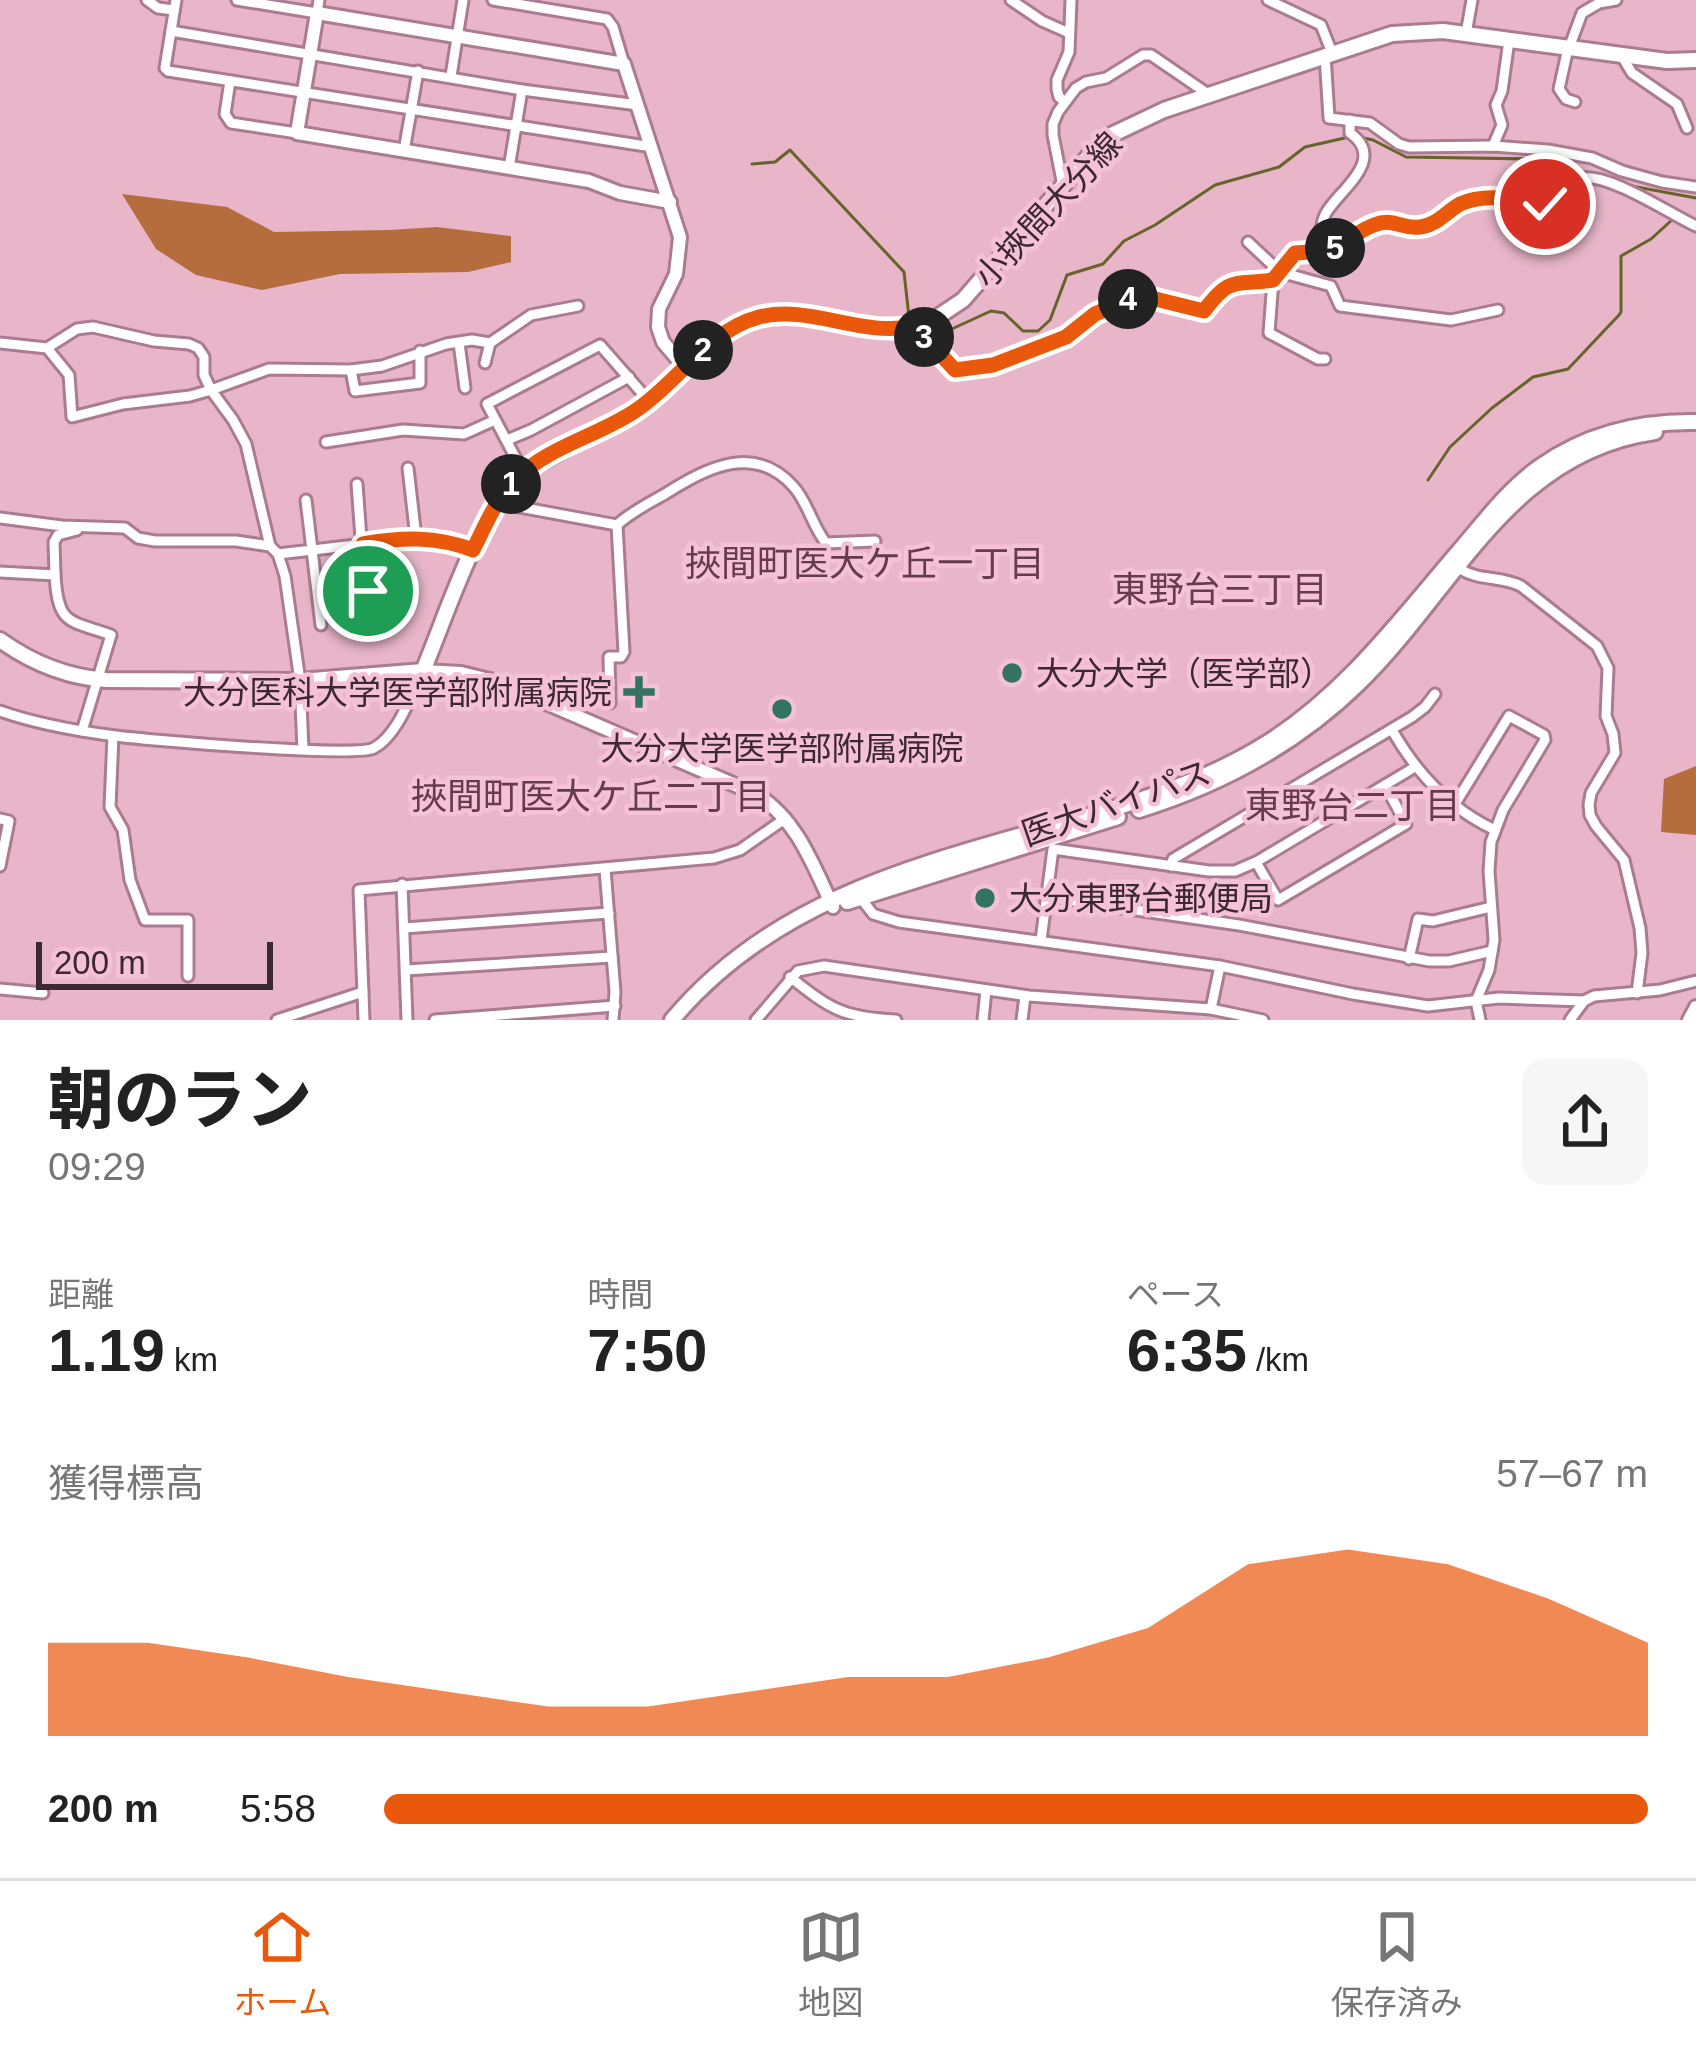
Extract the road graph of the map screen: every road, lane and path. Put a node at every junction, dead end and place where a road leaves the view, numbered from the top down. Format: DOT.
graph roads {
  1 [pos="147,0"];
  2 [pos="237,0"];
  3 [pos="463,0"];
  4 [pos="493,0"];
  5 [pos="1011,0"];
  6 [pos="1071,0"];
  7 [pos="1268,0"];
  8 [pos="1472,0"];
  9 [pos="1616,0"];
  10 [pos="175,5"];
  11 [pos="566,6"];
  12 [pos="318,7"];
  13 [pos="171,31"];
  14 [pos="1070,33"];
  15 [pos="1466,34"];
  16 [pos="457,36"];
  17 [pos="1509,40"];
  18 [pos="1569,48"];
  19 [pos="1328,54"];
  20 [pos="310,55"];
  21 [pos="1621,55"];
  22 [pos="1696,60"];
  23 [pos="624,64"];
  24 [pos="418,71"];
  25 [pos="451,76"];
  26 [pos="230,80"];
  27 [pos="522,90"];
  28 [pos="303,92"];
  29 [pos="1208,94"];
  30 [pos="1065,102"];
  31 [pos="1575,102"];
  32 [pos="638,105"];
  33 [pos="411,110"];
  34 [pos="1350,120"];
  35 [pos="516,125"];
  36 [pos="1687,128"];
  37 [pos="297,133"];
  38 [pos="1493,146"];
  39 [pos="652,147"];
  40 [pos="404,151"];
  41 [pos="509,168"];
  42 [pos="1063,186"];
  43 [pos="1696,187"];
  44 [pos="1660,192"];
  45 [pos="670,202"];
  46 [pos="1696,226"];
  47 [pos="1248,242"];
  48 [pos="1320,251"];
  49 [pos="1276,276"];
  50 [pos="578,306"];
  51 [pos="1498,310"];
  52 [pos="914,326"];
  53 [pos="0,343"];
  54 [pos="490,343"];
  55 [pos="459,344"];
  56 [pos="46,348"];
  57 [pos="420,351"];
  58 [pos="1325,359"];
  59 [pos="485,363"];
  60 [pos="685,368"];
  61 [pos="351,370"];
  62 [pos="629,377"];
  63 [pos="466,388"];
  64 [pos="212,390"];
  65 [pos="649,401"];
  66 [pos="495,420"];
  67 [pos="1696,426"];
  68 [pos="507,440"];
  69 [pos="326,442"];
  70 [pos="408,468"];
  71 [pos="524,472"];
  72 [pos="357,484"];
  73 [pos="306,500"];
  74 [pos="497,503"];
  75 [pos="0,518"];
  76 [pos="617,525"];
  77 [pos="87,527"];
  78 [pos="416,538"];
  79 [pos="875,542"];
  80 [pos="363,544"];
  81 [pos="312,549"];
  82 [pos="274,550"];
  83 [pos="473,550"];
  84 [pos="1460,569"];
  85 [pos="4,573"];
  86 [pos="55,575"];
  87 [pos="5,591"];
  88 [pos="370,607"];
  89 [pos="321,625"];
  90 [pos="0,640"];
  91 [pos="423,671"];
  92 [pos="96,680"];
  93 [pos="300,681"];
  94 [pos="1435,694"];
  95 [pos="610,703"];
  96 [pos="0,711"];
  97 [pos="1392,730"];
  98 [pos="82,731"];
  99 [pos="113,736"];
  100 [pos="303,749"];
  101 [pos="1415,767"];
  102 [pos="1385,785"];
  103 [pos="1455,804"];
  104 [pos="786,818"];
  105 [pos="0,819"];
  106 [pos="1495,830"];
  107 [pos="1256,862"];
  108 [pos="0,866"];
  109 [pos="1171,866"];
  110 [pos="605,868"];
  111 [pos="402,884"];
  112 [pos="860,897"];
  113 [pos="1047,897"];
  114 [pos="831,904"];
  115 [pos="1491,907"];
  116 [pos="608,913"];
  117 [pos="404,928"];
  118 [pos="1041,940"];
  119 [pos="1492,951"];
  120 [pos="612,958"];
  121 [pos="1409,958"];
  122 [pos="1220,966"];
  123 [pos="406,970"];
  124 [pos="188,976"];
  125 [pos="790,977"];
  126 [pos="1696,981"];
  127 [pos="0,989"];
  128 [pos="986,990"];
  129 [pos="363,992"];
  130 [pos="1637,992"];
  131 [pos="43,993"];
  132 [pos="1025,996"];
  133 [pos="1476,1000"];
  134 [pos="1584,1001"];
  135 [pos="615,1006"];
  136 [pos="319,1007"];
  137 [pos="1696,1007"];
  138 [pos="1211,1009"];
  139 [pos="764,1010"];
  140 [pos="277,1020"];
  141 [pos="320,1020"];
  142 [pos="364,1020"];
  143 [pos="407,1020"];
  144 [pos="435,1020"];
  145 [pos="614,1020"];
  146 [pos="672,1020"];
  147 [pos="684,1020"];
  148 [pos="756,1020"];
  149 [pos="777,1020"];
  150 [pos="896,1020"];
  151 [pos="983,1020"];
  152 [pos="1022,1020"];
  153 [pos="1263,1020"];
  154 [pos="1480,1020"];
  155 [pos="1570,1020"];
  156 [pos="1689,1020"];
  1 -- 10 [label="street"];
  2 -- 12 [label="street"];
  3 -- 16 [label="street"];
  4 -- 11 [label="street"];
  5 -- 14 [label="street"];
  6 -- 14 [label="street"];
  7 -- 19 [label="street"];
  8 -- 15 [label="street"];
  9 -- 18 [label="street"];
  10 -- 13 [label="street"];
  11 -- 23 [label="street"];
  12 -- 16 [label="street"];
  12 -- 20 [label="street"];
  13 -- 20 [label="street"];
  13 -- 26 [label="street"];
  14 -- 30 [label="street"];
  15 -- 17 [label="main road, 小挾間大分線"];
  15 -- 19 [label="main road, 小挾間大分線"];
  16 -- 23 [label="street"];
  16 -- 25 [label="street"];
  17 -- 18 [label="main road, 小挾間大分線"];
  17 -- 38 [label="street"];
  18 -- 21 [label="main road, 小挾間大分線"];
  18 -- 31 [label="street"];
  19 -- 29 [label="main road, 小挾間大分線"];
  19 -- 34 [label="street"];
  20 -- 24 [label="street"];
  20 -- 28 [label="street"];
  21 -- 22 [label="main road, 小挾間大分線"];
  21 -- 36 [label="street"];
  23 -- 32 [label="street"];
  24 -- 25 [label="street"];
  24 -- 33 [label="street"];
  25 -- 27 [label="street"];
  26 -- 28 [label="street"];
  26 -- 37 [label="street"];
  27 -- 32 [label="street"];
  27 -- 35 [label="street"];
  28 -- 33 [label="street"];
  28 -- 37 [label="street"];
  29 -- 30 [label="street"];
  29 -- 42 [label="main road, 小挾間大分線"];
  30 -- 42 [label="street"];
  32 -- 39 [label="street"];
  33 -- 35 [label="street"];
  33 -- 40 [label="street"];
  34 -- 38 [label="street"];
  34 -- 48 [label="street"];
  35 -- 39 [label="street"];
  35 -- 41 [label="street"];
  37 -- 40 [label="street"];
  38 -- 44 [label="street"];
  39 -- 45 [label="street"];
  40 -- 41 [label="street"];
  41 -- 45 [label="street"];
  42 -- 52 [label="main road, 小挾間大分線"];
  43 -- 44 [label="street"];
  44 -- 46 [label="street"];
  44 -- 48 [label="street"];
  45 -- 60 [label="street"];
  47 -- 49 [label="street"];
  48 -- 49 [label="street"];
  49 -- 51 [label="street"];
  49 -- 52 [label="street"];
  49 -- 58 [label="street"];
  50 -- 54 [label="street"];
  52 -- 60 [label="main road, 小挾間大分線"];
  53 -- 56 [label="street"];
  54 -- 55 [label="street"];
  54 -- 59 [label="street"];
  55 -- 57 [label="street"];
  55 -- 63 [label="street"];
  56 -- 64 [label="street"];
  56 -- 64 [label="street"];
  57 -- 61 [label="street"];
  57 -- 61 [label="street"];
  60 -- 65 [label="main road, 小挾間大分線"];
  61 -- 64 [label="street"];
  62 -- 65 [label="street"];
  62 -- 66 [label="street"];
  62 -- 68 [label="street"];
  64 -- 82 [label="street"];
  65 -- 71 [label="main road, 小挾間大分線"];
  66 -- 68 [label="street"];
  66 -- 69 [label="street"];
  67 -- 112 [label="main road, 医大バイパス"];
  67 -- 114 [label="main road, 医大バイパス"];
  68 -- 71 [label="street"];
  70 -- 78 [label="street"];
  71 -- 74 [label="main road, 小挾間大分線"];
  72 -- 80 [label="street"];
  73 -- 81 [label="street"];
  74 -- 76 [label="street"];
  74 -- 83 [label="main road, 小挾間大分線"];
  75 -- 77 [label="street"];
  76 -- 79 [label="street"];
  76 -- 95 [label="street"];
  77 -- 82 [label="street"];
  77 -- 86 [label="street"];
  78 -- 80 [label="street"];
  78 -- 83 [label="street"];
  80 -- 81 [label="street"];
  80 -- 88 [label="street"];
  81 -- 82 [label="street"];
  81 -- 89 [label="street"];
  82 -- 93 [label="street"];
  83 -- 91 [label="main road, 小挾間大分線"];
  84 -- 130 [label="street"];
  85 -- 86 [label="street"];
  85 -- 87 [label="street"];
  86 -- 92 [label="street"];
  90 -- 92 [label="main road"];
  91 -- 93 [label="main road"];
  91 -- 100 [label="street"];
  91 -- 104 [label="street"];
  92 -- 93 [label="main road"];
  92 -- 98 [label="street"];
  93 -- 100 [label="street"];
  94 -- 97 [label="street"];
  96 -- 98 [label="street"];
  97 -- 101 [label="street"];
  97 -- 109 [label="street"];
  98 -- 99 [label="street"];
  99 -- 100 [label="street"];
  99 -- 124 [label="street"];
  101 -- 102 [label="street"];
  101 -- 103 [label="street"];
  102 -- 107 [label="street"];
  102 -- 107 [label="street"];
  103 -- 106 [label="street"];
  103 -- 106 [label="street"];
  104 -- 110 [label="street"];
  104 -- 114 [label="street"];
  105 -- 108 [label="street"];
  106 -- 115 [label="street"];
  107 -- 109 [label="street"];
  109 -- 113 [label="street"];
  110 -- 111 [label="street"];
  110 -- 116 [label="street"];
  111 -- 117 [label="street"];
  111 -- 129 [label="street"];
  112 -- 114 [label="main road, 医大バイパス"];
  112 -- 118 [label="street"];
  113 -- 118 [label="street"];
  113 -- 121 [label="street"];
  114 -- 146 [label="main road, 医大バイパス"];
  114 -- 147 [label="main road, 医大バイパス"];
  115 -- 119 [label="street"];
  115 -- 121 [label="street"];
  116 -- 117 [label="street"];
  116 -- 120 [label="street"];
  117 -- 123 [label="street"];
  118 -- 122 [label="street"];
  119 -- 121 [label="street"];
  119 -- 133 [label="street"];
  120 -- 123 [label="street"];
  120 -- 135 [label="street"];
  122 -- 133 [label="street"];
  122 -- 138 [label="street"];
  123 -- 143 [label="street"];
  125 -- 128 [label="street"];
  125 -- 139 [label="street"];
  125 -- 150 [label="street"];
  126 -- 130 [label="street"];
  127 -- 131 [label="street"];
  128 -- 132 [label="street"];
  128 -- 151 [label="street"];
  129 -- 136 [label="street"];
  129 -- 142 [label="street"];
  130 -- 134 [label="street"];
  132 -- 138 [label="street"];
  132 -- 152 [label="street"];
  133 -- 134 [label="street"];
  133 -- 154 [label="street"];
  134 -- 155 [label="street"];
  135 -- 144 [label="street"];
  135 -- 145 [label="street"];
  136 -- 140 [label="street"];
  136 -- 141 [label="street"];
  137 -- 156 [label="street"];
  138 -- 153 [label="street"];
  139 -- 148 [label="street"];
  139 -- 149 [label="street"];
}
